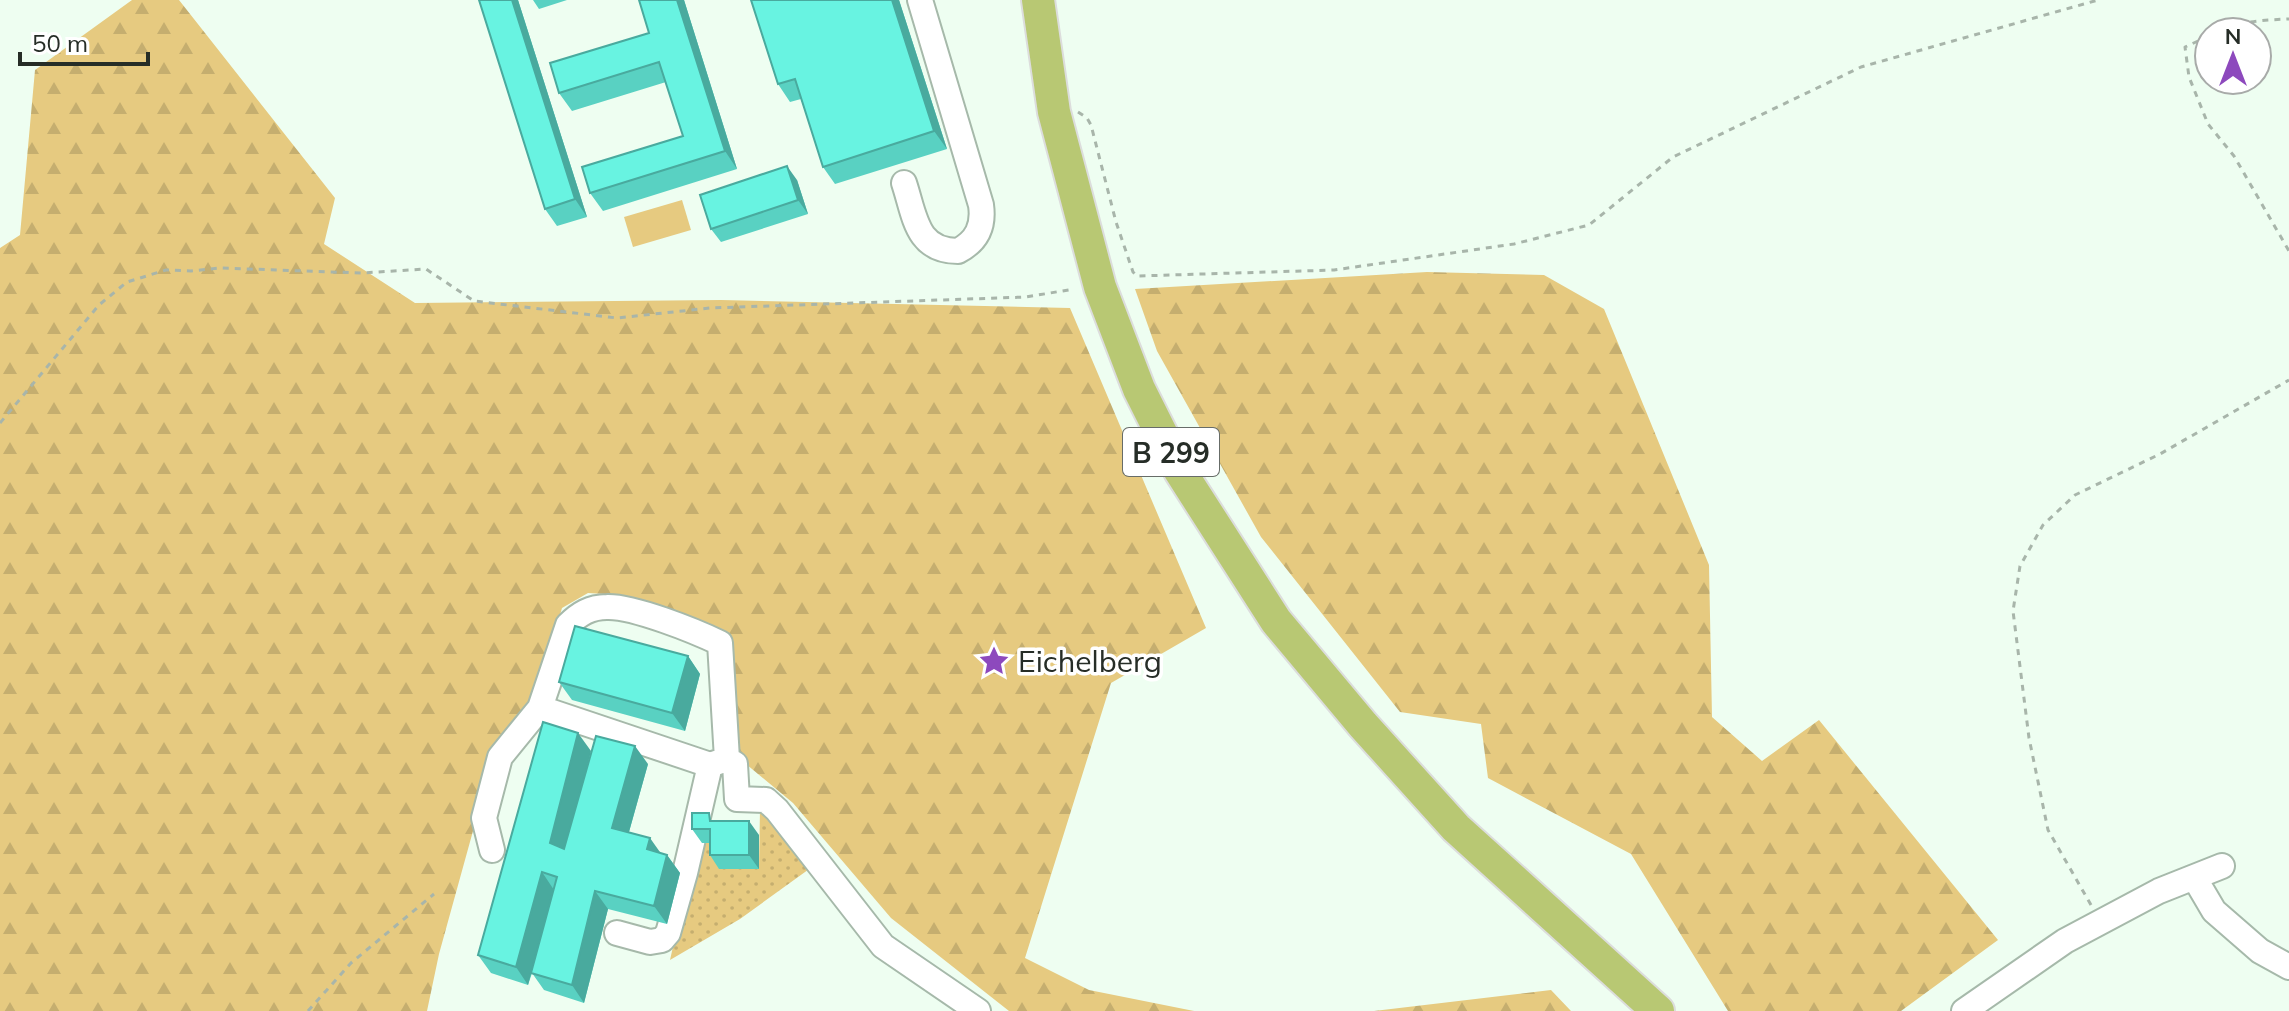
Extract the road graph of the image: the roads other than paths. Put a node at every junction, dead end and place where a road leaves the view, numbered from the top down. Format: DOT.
graph roads {
  1 [pos="920,0"];
  2 [pos="1038,0"];
  3 [pos="904,183"];
  4 [pos="540,708"];
  5 [pos="718,762"];
  6 [pos="492,850"];
  7 [pos="2222,866"];
  8 [pos="2194,877"];
  9 [pos="617,933"];
  10 [pos="2289,967"];
  11 [pos="978,1011"];
  12 [pos="1658,1011"];
  13 [pos="1964,1011"];
  1 -- 3 [label="street"];
  2 -- 12 [label="main road, B 299"];
  4 -- 5 [label="street"];
  4 -- 5 [label="street"];
  4 -- 6 [label="street"];
  5 -- 9 [label="street"];
  5 -- 11 [label="street"];
  7 -- 8 [label="street"];
  8 -- 10 [label="street"];
  8 -- 13 [label="street"];
}
